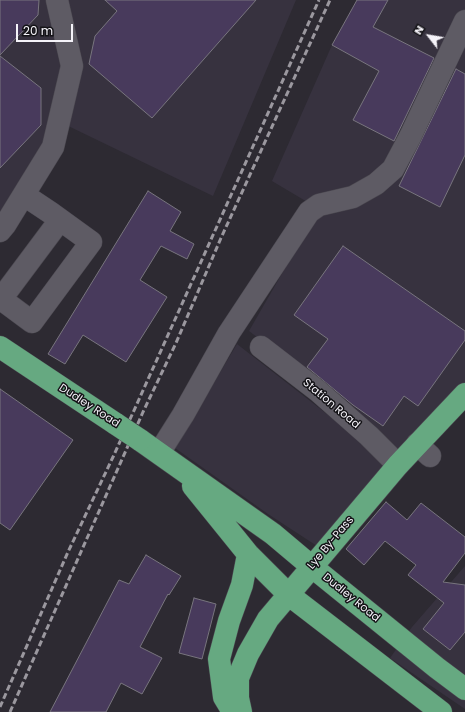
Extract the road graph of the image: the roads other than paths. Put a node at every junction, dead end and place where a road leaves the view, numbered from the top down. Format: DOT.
graph roads {
  1 [pos="57,0"];
  2 [pos="465,21"];
  3 [pos="24,195"];
  4 [pos="60,220"];
  5 [pos="0,231"];
  6 [pos="261,347"];
  7 [pos="0,348"];
  8 [pos="465,394"];
  9 [pos="159,453"];
  10 [pos="398,465"];
  11 [pos="177,466"];
  12 [pos="248,554"];
  13 [pos="311,566"];
  14 [pos="289,595"];
  15 [pos="465,689"];
  16 [pos="233,712"];
  17 [pos="241,712"];
  18 [pos="441,712"];
  1 -- 3 [label="street"];
  2 -- 9 [label="street"];
  3 -- 4 [label="street"];
  3 -- 5 [label="street"];
  6 -- 10 [label="street, Station Road"];
  7 -- 9 [label="highway, Dudley Road, bridge"];
  8 -- 10 [label="highway, Lye By-Pass"];
  9 -- 11 [label="highway, Dudley Road"];
  10 -- 13 [label="highway, Lye By-Pass"];
  11 -- 12 [label="highway, Dudley Road"];
  11 -- 13 [label="highway, Dudley Road"];
  12 -- 14 [label="highway, Dudley Road"];
  12 -- 16 [label="highway"];
  13 -- 14 [label="highway, Lye By-Pass"];
  13 -- 15 [label="highway, Dudley Road"];
  14 -- 17 [label="highway, Lye By-Pass"];
  14 -- 18 [label="highway, Dudley Road"];
}
